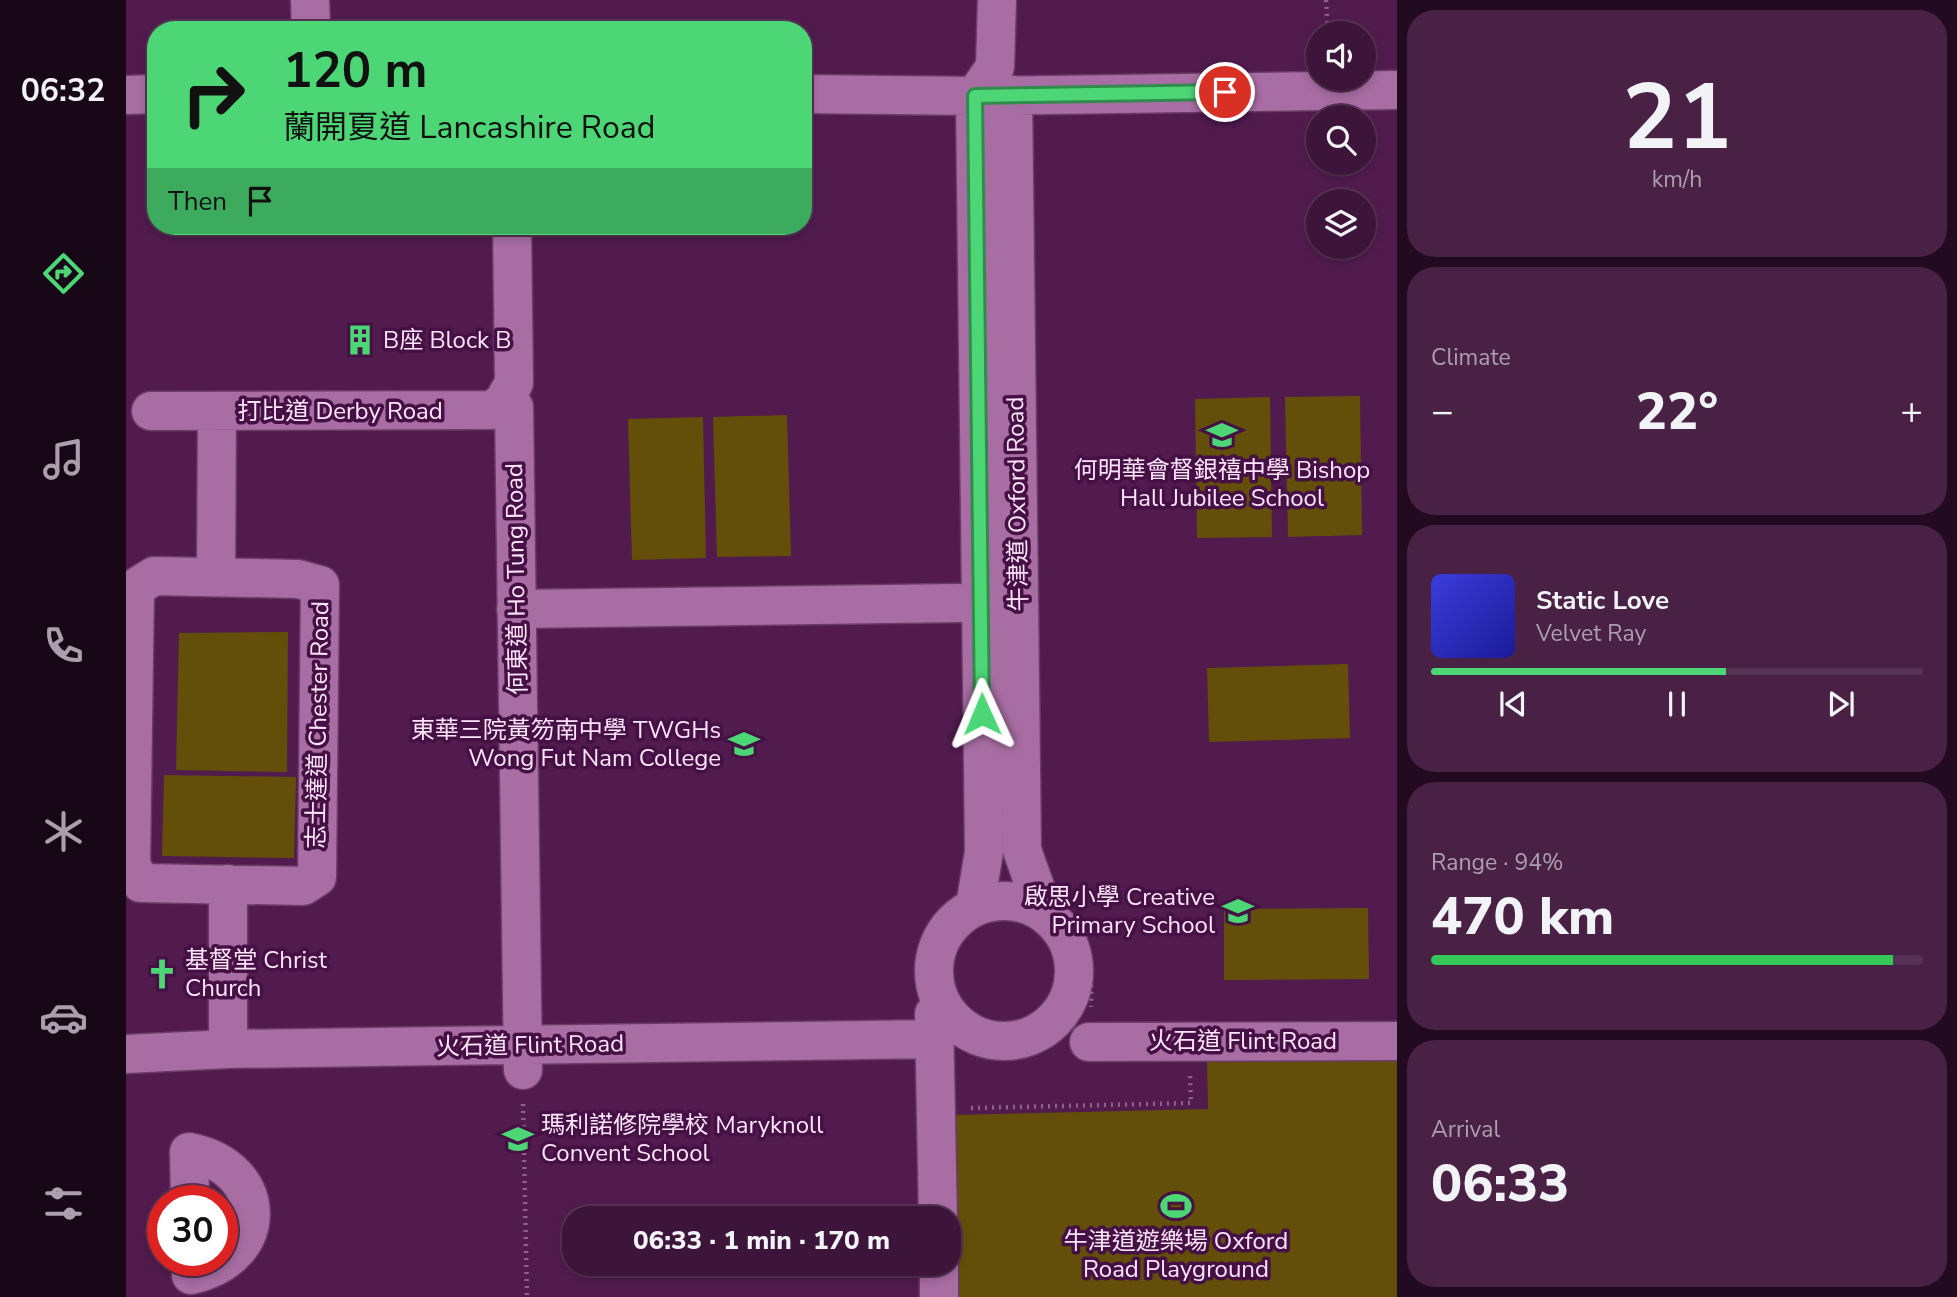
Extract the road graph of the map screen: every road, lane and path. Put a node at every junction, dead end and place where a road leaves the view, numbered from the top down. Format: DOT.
graph roads {
  1 [pos="310,0"];
  2 [pos="997,0"];
  3 [pos="1326,0"];
  4 [pos="311,21"];
  5 [pos="1327,21"];
  6 [pos="1397,90"];
  7 [pos="147,94"];
  8 [pos="812,94"];
  9 [pos="126,95"];
  10 [pos="1013,95"];
  11 [pos="975,96"];
  12 [pos="512,235"];
  13 [pos="514,395"];
  14 [pos="151,411"];
  15 [pos="217,411"];
  16 [pos="216,577"];
  17 [pos="959,603"];
  18 [pos="516,609"];
  19 [pos="228,884"];
  20 [pos="975,906"];
  21 [pos="1043,909"];
  22 [pos="934,989"];
  23 [pos="935,1039"];
  24 [pos="1397,1041"];
  25 [pos="1089,1042"];
  26 [pos="1188,1042"];
  27 [pos="228,1049"];
  28 [pos="126,1054"];
  29 [pos="522,1058"];
  30 [pos="962,1108"];
  31 [pos="190,1185"];
  32 [pos="938,1206"];
  33 [pos="238,1249"];
  34 [pos="939,1276"];
  35 [pos="527,1297"];
  36 [pos="939,1297"];
  1 -- 4 [label="street"];
  2 -- 11 [label="street"];
  3 -- 5 [label="path"];
  6 -- 10 [label="street"];
  7 -- 9 [label="street"];
  8 -- 11 [label="street"];
  10 -- 11 [label="street"];
  10 -- 21 [label="street, 牛津道 Oxford Road"];
  11 -- 20 [label="street, 牛津道 Oxford Road"];
  12 -- 13 [label="street, 何東道 Ho Tung Road"];
  13 -- 15 [label="street, 打比道 Derby Road"];
  13 -- 18 [label="street, 何東道 Ho Tung Road"];
  14 -- 15 [label="street, 打比道 Derby Road"];
  15 -- 16 [label="street"];
  16 -- 19 [label="street, 志士達道 Chester Road"];
  16 -- 19 [label="street, 志士達道 Chester Road"];
  17 -- 18 [label="street"];
  18 -- 29 [label="street, 何東道 Ho Tung Road"];
  19 -- 27 [label="street"];
  20 -- 21 [label="street"];
  20 -- 22 [label="street"];
  21 -- 22 [label="street"];
  22 -- 23 [label="street"];
  23 -- 29 [label="street, 火石道 Flint Road"];
  23 -- 32 [label="street"];
  24 -- 26 [label="street, 火石道 Flint Road"];
  25 -- 26 [label="street, 火石道 Flint Road"];
  26 -- 30 [label="path"];
  27 -- 28 [label="street, 火石道 Flint Road"];
  27 -- 29 [label="street, 火石道 Flint Road"];
  29 -- 35 [label="path"];
  31 -- 33 [label="street"];
  34 -- 36 [label="street"];
}
